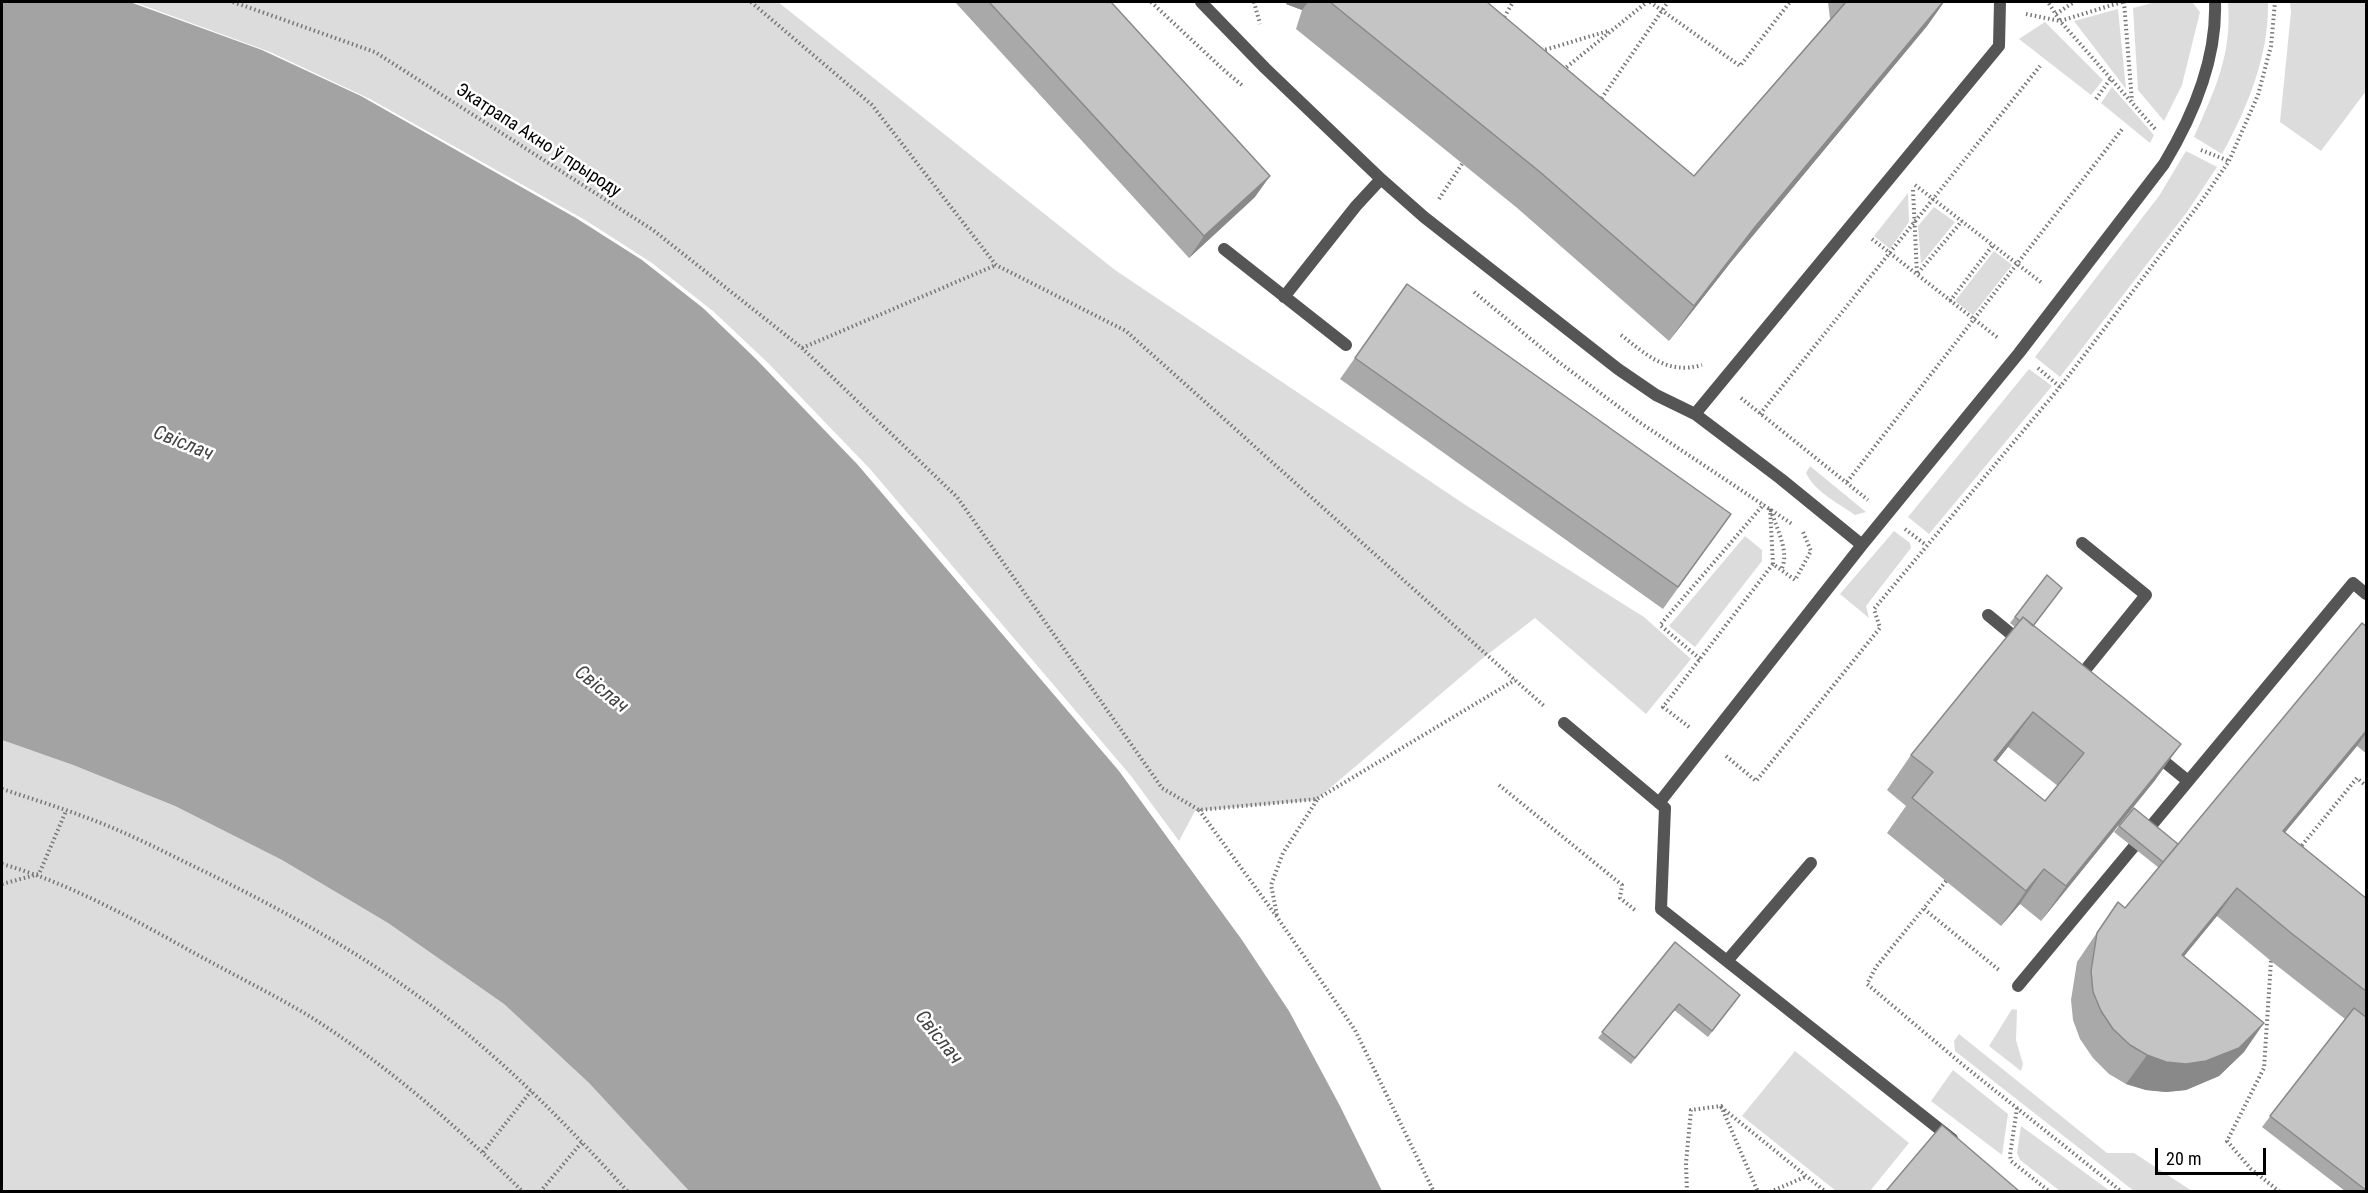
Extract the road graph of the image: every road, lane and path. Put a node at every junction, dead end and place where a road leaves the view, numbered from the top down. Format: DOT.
graph roads {
  1 [pos="233,2"];
  2 [pos="751,2"];
  3 [pos="1151,2"];
  4 [pos="1202,2"];
  5 [pos="1221,2"];
  6 [pos="1513,2"];
  7 [pos="1648,2"];
  8 [pos="1668,2"];
  9 [pos="1790,2"];
  10 [pos="2000,2"];
  11 [pos="2048,2"];
  12 [pos="2074,2"];
  13 [pos="2123,2"];
  14 [pos="2215,2"];
  15 [pos="2275,2"];
  16 [pos="1663,11"];
  17 [pos="2018,12"];
  18 [pos="2056,14"];
  19 [pos="1216,15"];
  20 [pos="1493,18"];
  21 [pos="2060,21"];
  22 [pos="1612,30"];
  23 [pos="1542,59"];
  24 [pos="2040,66"];
  25 [pos="1265,68"];
  26 [pos="1555,69"];
  27 [pos="1560,73"];
  28 [pos="2111,78"];
  29 [pos="1568,79"];
  30 [pos="1591,97"];
  31 [pos="2096,99"];
  32 [pos="2132,102"];
  33 [pos="2124,128"];
  34 [pos="2177,141"];
  35 [pos="2229,161"];
  36 [pos="1462,164"];
  37 [pos="1381,179"];
  38 [pos="1912,183"];
  39 [pos="1431,192"];
  40 [pos="1905,192"];
  41 [pos="1439,199"];
  42 [pos="1933,199"];
  43 [pos="1448,206"];
  44 [pos="1962,221"];
  45 [pos="1914,222"];
  46 [pos="1870,237"];
  47 [pos="1993,245"];
  48 [pos="1224,249"];
  49 [pos="1890,253"];
  50 [pos="2017,264"];
  51 [pos="996,265"];
  52 [pos="1917,274"];
  53 [pos="1466,285"];
  54 [pos="2046,287"];
  55 [pos="1284,297"];
  56 [pos="1950,301"];
  57 [pos="1974,319"];
  58 [pos="1614,331"];
  59 [pos="2003,342"];
  60 [pos="1346,345"];
  61 [pos="802,348"];
  62 [pos="1707,362"];
  63 [pos="1700,366"];
  64 [pos="1721,382"];
  65 [pos="1695,414"];
  66 [pos="1760,414"];
  67 [pos="1847,482"];
  68 [pos="1764,504"];
  69 [pos="1770,508"];
  70 [pos="1887,516"];
  71 [pos="2082,543"];
  72 [pos="1862,545"];
  73 [pos="1926,545"];
  74 [pos="1773,564"];
  75 [pos="1781,570"];
  76 [pos="2367,594"];
  77 [pos="1988,615"];
  78 [pos="2030,650"];
  79 [pos="1700,659"];
  80 [pos="1515,680"];
  81 [pos="2073,686"];
  82 [pos="1564,723"];
  83 [pos="1707,741"];
  84 [pos="2143,745"];
  85 [pos="2188,782"];
  86 [pos="2367,786"];
  87 [pos="2,789"];
  88 [pos="1317,799"];
  89 [pos="1659,803"];
  90 [pos="1199,810"];
  91 [pos="66,811"];
  92 [pos="2296,853"];
  93 [pos="1811,863"];
  94 [pos="2,864"];
  95 [pos="39,874"];
  96 [pos="1946,881"];
  97 [pos="2,884"];
  98 [pos="1924,909"];
  99 [pos="1278,917"];
  100 [pos="1727,961"];
  101 [pos="2271,962"];
  102 [pos="2018,986"];
  103 [pos="531,1091"];
  104 [pos="1721,1106"];
  105 [pos="2017,1108"];
  106 [pos="582,1142"];
  107 [pos="1962,1147"];
  108 [pos="483,1152"];
  109 [pos="1808,1176"];
  110 [pos="524,1191"];
  111 [pos="540,1191"];
  112 [pos="628,1191"];
  113 [pos="1434,1191"];
  114 [pos="1687,1191"];
  115 [pos="1758,1191"];
  116 [pos="1770,1191"];
  117 [pos="1826,1191"];
  118 [pos="2050,1191"];
  119 [pos="2122,1191"];
  120 [pos="2280,1191"];
  1 -- 61 [label="path, Экатрапа Акно ў прыроду"];
  2 -- 51 [label="path"];
  3 -- 25 [label="path"];
  4 -- 19 [label="lane"];
  5 -- 19 [label="lane"];
  6 -- 20 [label="path"];
  7 -- 16 [label="path"];
  7 -- 22 [label="path"];
  8 -- 16 [label="path"];
  9 -- 16 [label="path"];
  10 -- 64 [label="lane"];
  11 -- 18 [label="path"];
  12 -- 18 [label="path"];
  13 -- 21 [label="path"];
  13 -- 32 [label="path"];
  14 -- 34 [label="lane"];
  15 -- 35 [label="path"];
  16 -- 30 [label="path"];
  17 -- 21 [label="path"];
  18 -- 21 [label="path"];
  19 -- 25 [label="lane"];
  21 -- 28 [label="path"];
  22 -- 23 [label="path"];
  22 -- 27 [label="path"];
  24 -- 42 [label="path"];
  25 -- 37 [label="lane"];
  26 -- 27 [label="path"];
  27 -- 29 [label="path"];
  28 -- 31 [label="path"];
  28 -- 32 [label="path"];
  32 -- 34 [label="path"];
  33 -- 50 [label="path"];
  34 -- 35 [label="path"];
  34 -- 70 [label="lane"];
  35 -- 73 [label="path"];
  36 -- 41 [label="path"];
  37 -- 55 [label="lane"];
  37 -- 65 [label="lane"];
  38 -- 40 [label="path"];
  38 -- 42 [label="path"];
  38 -- 45 [label="path"];
  39 -- 41 [label="path"];
  41 -- 43 [label="path"];
  42 -- 44 [label="path"];
  42 -- 45 [label="path"];
  44 -- 47 [label="path"];
  44 -- 52 [label="path"];
  45 -- 49 [label="path"];
  45 -- 52 [label="path"];
  46 -- 49 [label="path"];
  47 -- 50 [label="path"];
  47 -- 56 [label="path"];
  48 -- 55 [label="lane"];
  49 -- 52 [label="path"];
  49 -- 66 [label="path"];
  50 -- 54 [label="path"];
  50 -- 57 [label="path"];
  51 -- 61 [label="path"];
  51 -- 80 [label="path"];
  52 -- 56 [label="path"];
  53 -- 68 [label="path"];
  55 -- 60 [label="lane"];
  56 -- 57 [label="path"];
  57 -- 59 [label="path"];
  57 -- 67 [label="path"];
  58 -- 63 [label="path"];
  61 -- 90 [label="path, Экатрапа Акно ў прыроду"];
  62 -- 63 [label="path"];
  63 -- 64 [label="path"];
  64 -- 65 [label="lane"];
  64 -- 66 [label="path"];
  65 -- 72 [label="lane"];
  66 -- 67 [label="path"];
  67 -- 70 [label="path"];
  68 -- 69 [label="path"];
  68 -- 79 [label="path"];
  69 -- 74 [label="path"];
  69 -- 75 [label="path"];
  69 -- 75 [label="path"];
  70 -- 72 [label="lane"];
  70 -- 73 [label="path"];
  71 -- 81 [label="lane"];
  72 -- 83 [label="lane"];
  73 -- 83 [label="path"];
  74 -- 75 [label="path"];
  74 -- 79 [label="path"];
  76 -- 85 [label="lane"];
  77 -- 78 [label="lane"];
  79 -- 83 [label="path"];
  80 -- 82 [label="path"];
  80 -- 88 [label="path"];
  82 -- 89 [label="lane"];
  83 -- 89 [label="lane"];
  84 -- 85 [label="lane"];
  85 -- 102 [label="lane"];
  86 -- 92 [label="path"];
  87 -- 91 [label="path"];
  88 -- 90 [label="path"];
  88 -- 99 [label="path"];
  89 -- 100 [label="lane"];
  90 -- 99 [label="path"];
  91 -- 95 [label="path"];
  91 -- 103 [label="path"];
  93 -- 100 [label="lane"];
  94 -- 95 [label="path"];
  95 -- 97 [label="path"];
  95 -- 108 [label="path"];
  96 -- 98 [label="path"];
  98 -- 102 [label="path"];
  98 -- 105 [label="path"];
  99 -- 113 [label="path"];
  100 -- 107 [label="lane"];
  101 -- 120 [label="path"];
  103 -- 106 [label="path"];
  103 -- 108 [label="path"];
  104 -- 109 [label="path"];
  104 -- 114 [label="path"];
  104 -- 115 [label="path"];
  105 -- 118 [label="path"];
  105 -- 119 [label="path"];
  106 -- 111 [label="path"];
  106 -- 112 [label="path"];
  108 -- 110 [label="path"];
  109 -- 116 [label="path"];
  109 -- 117 [label="path"];
}
